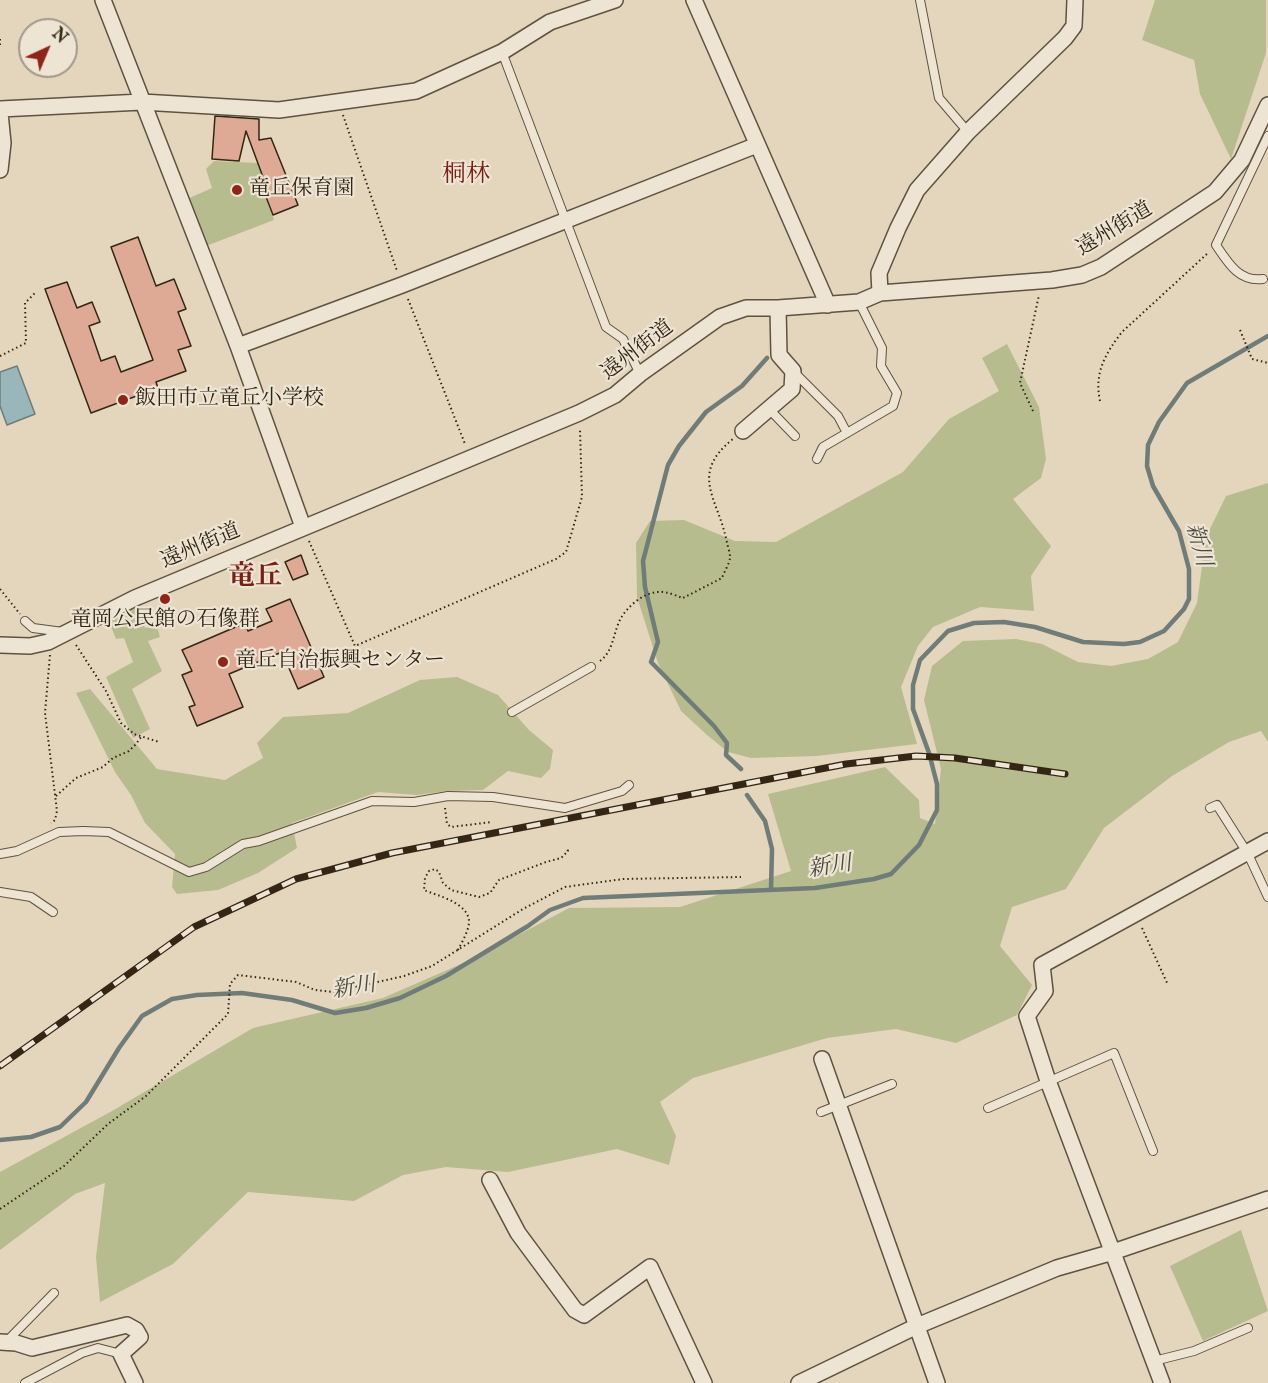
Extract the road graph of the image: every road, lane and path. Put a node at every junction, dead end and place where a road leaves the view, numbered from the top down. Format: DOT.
graph roads {
  1 [pos="103,0"];
  2 [pos="615,0"];
  3 [pos="694,0"];
  4 [pos="920,0"];
  5 [pos="1075,0"];
  6 [pos="0,39"];
  7 [pos="0,46"];
  8 [pos="502,52"];
  9 [pos="142,102"];
  10 [pos="0,109"];
  11 [pos="0,113"];
  12 [pos="1266,116"];
  13 [pos="968,132"];
  14 [pos="1268,136"];
  15 [pos="757,145"];
  16 [pos="0,170"];
  17 [pos="566,220"];
  18 [pos="1216,245"];
  19 [pos="1263,279"];
  20 [pos="1042,280"];
  21 [pos="35,293"];
  22 [pos="880,293"];
  23 [pos="859,302"];
  24 [pos="828,305"];
  25 [pos="778,308"];
  26 [pos="1240,330"];
  27 [pos="238,346"];
  28 [pos="0,356"];
  29 [pos="1268,363"];
  30 [pos="793,371"];
  31 [pos="640,374"];
  32 [pos="1100,401"];
  33 [pos="770,410"];
  34 [pos="1033,411"];
  35 [pos="579,413"];
  36 [pos="743,431"];
  37 [pos="847,433"];
  38 [pos="795,436"];
  39 [pos="817,459"];
  40 [pos="303,527"];
  41 [pos="0,590"];
  42 [pos="26,621"];
  43 [pos="65,632"];
  44 [pos="48,642"];
  45 [pos="0,645"];
  46 [pos="79,651"];
  47 [pos="591,667"];
  48 [pos="512,712"];
  49 [pos="141,737"];
  50 [pos="159,742"];
  51 [pos="629,785"];
  52 [pos="56,796"];
  53 [pos="440,798"];
  54 [pos="1210,808"];
  55 [pos="492,822"];
  56 [pos="46,828"];
  57 [pos="1268,842"];
  58 [pos="566,847"];
  59 [pos="0,854"];
  60 [pos="1248,854"];
  61 [pos="741,877"];
  62 [pos="0,892"];
  63 [pos="1268,897"];
  64 [pos="53,912"];
  65 [pos="1136,914"];
  66 [pos="458,950"];
  67 [pos="1168,986"];
  68 [pos="822,1059"];
  69 [pos="1048,1081"];
  70 [pos="892,1084"];
  71 [pos="838,1105"];
  72 [pos="988,1108"];
  73 [pos="821,1112"];
  74 [pos="1153,1151"];
  75 [pos="490,1180"];
  76 [pos="1268,1199"];
  77 [pos="0,1209"];
  78 [pos="1113,1252"];
  79 [pos="54,1293"];
  80 [pos="917,1326"];
  81 [pos="1248,1328"];
  82 [pos="3,1342"];
  83 [pos="121,1354"];
  84 [pos="1154,1361"];
  85 [pos="25,1383"];
  86 [pos="135,1383"];
  87 [pos="704,1383"];
  88 [pos="799,1383"];
  89 [pos="937,1383"];
  90 [pos="1162,1383"];
  1 -- 9 [label="street"];
  2 -- 8 [label="street"];
  3 -- 15 [label="street"];
  4 -- 13 [label="lane"];
  5 -- 13 [label="street"];
  6 -- 7 [label="path"];
  8 -- 9 [label="street"];
  8 -- 17 [label="lane"];
  9 -- 10 [label="street"];
  9 -- 27 [label="street"];
  11 -- 16 [label="street"];
  12 -- 20 [label="street, 遠州街道"];
  13 -- 22 [label="street"];
  14 -- 18 [label="lane"];
  15 -- 17 [label="street"];
  15 -- 24 [label="street"];
  17 -- 27 [label="street"];
  17 -- 31 [label="lane"];
  18 -- 19 [label="lane"];
  18 -- 32 [label="path"];
  20 -- 22 [label="street, 遠州街道"];
  20 -- 34 [label="path"];
  21 -- 28 [label="path"];
  22 -- 23 [label="street, 遠州街道"];
  23 -- 24 [label="street, 遠州街道"];
  23 -- 37 [label="lane"];
  24 -- 25 [label="street, 遠州街道"];
  25 -- 30 [label="street"];
  25 -- 31 [label="street, 遠州街道"];
  26 -- 29 [label="path"];
  27 -- 40 [label="street"];
  30 -- 33 [label="street"];
  30 -- 37 [label="lane"];
  31 -- 35 [label="street, 遠州街道"];
  33 -- 36 [label="street"];
  33 -- 38 [label="lane"];
  35 -- 40 [label="street, 遠州街道"];
  35 -- 40 [label="path"];
  36 -- 47 [label="path"];
  37 -- 39 [label="lane"];
  40 -- 43 [label="street, 遠州街道"];
  41 -- 42 [label="path"];
  42 -- 43 [label="lane"];
  43 -- 44 [label="street, 遠州街道"];
  44 -- 45 [label="street, 遠州街道"];
  44 -- 52 [label="path"];
  46 -- 49 [label="path"];
  47 -- 48 [label="lane"];
  49 -- 50 [label="path"];
  49 -- 52 [label="path"];
  51 -- 53 [label="lane"];
  52 -- 56 [label="path"];
  53 -- 55 [label="path"];
  53 -- 59 [label="lane"];
  54 -- 60 [label="lane"];
  57 -- 60 [label="street"];
  58 -- 66 [label="path"];
  60 -- 63 [label="lane"];
  60 -- 65 [label="street"];
  61 -- 66 [label="path"];
  62 -- 64 [label="lane"];
  65 -- 67 [label="path"];
  65 -- 69 [label="street"];
  66 -- 77 [label="path"];
  68 -- 71 [label="street"];
  69 -- 72 [label="lane"];
  69 -- 74 [label="lane"];
  69 -- 78 [label="street"];
  70 -- 71 [label="lane"];
  71 -- 73 [label="lane"];
  71 -- 80 [label="street"];
  75 -- 87 [label="street"];
  76 -- 78 [label="street"];
  78 -- 80 [label="street"];
  78 -- 84 [label="street"];
  79 -- 82 [label="lane"];
  80 -- 88 [label="street"];
  80 -- 89 [label="street"];
  81 -- 84 [label="lane"];
  82 -- 83 [label="street"];
  83 -- 85 [label="lane"];
  83 -- 86 [label="street"];
  84 -- 90 [label="street"];
}
